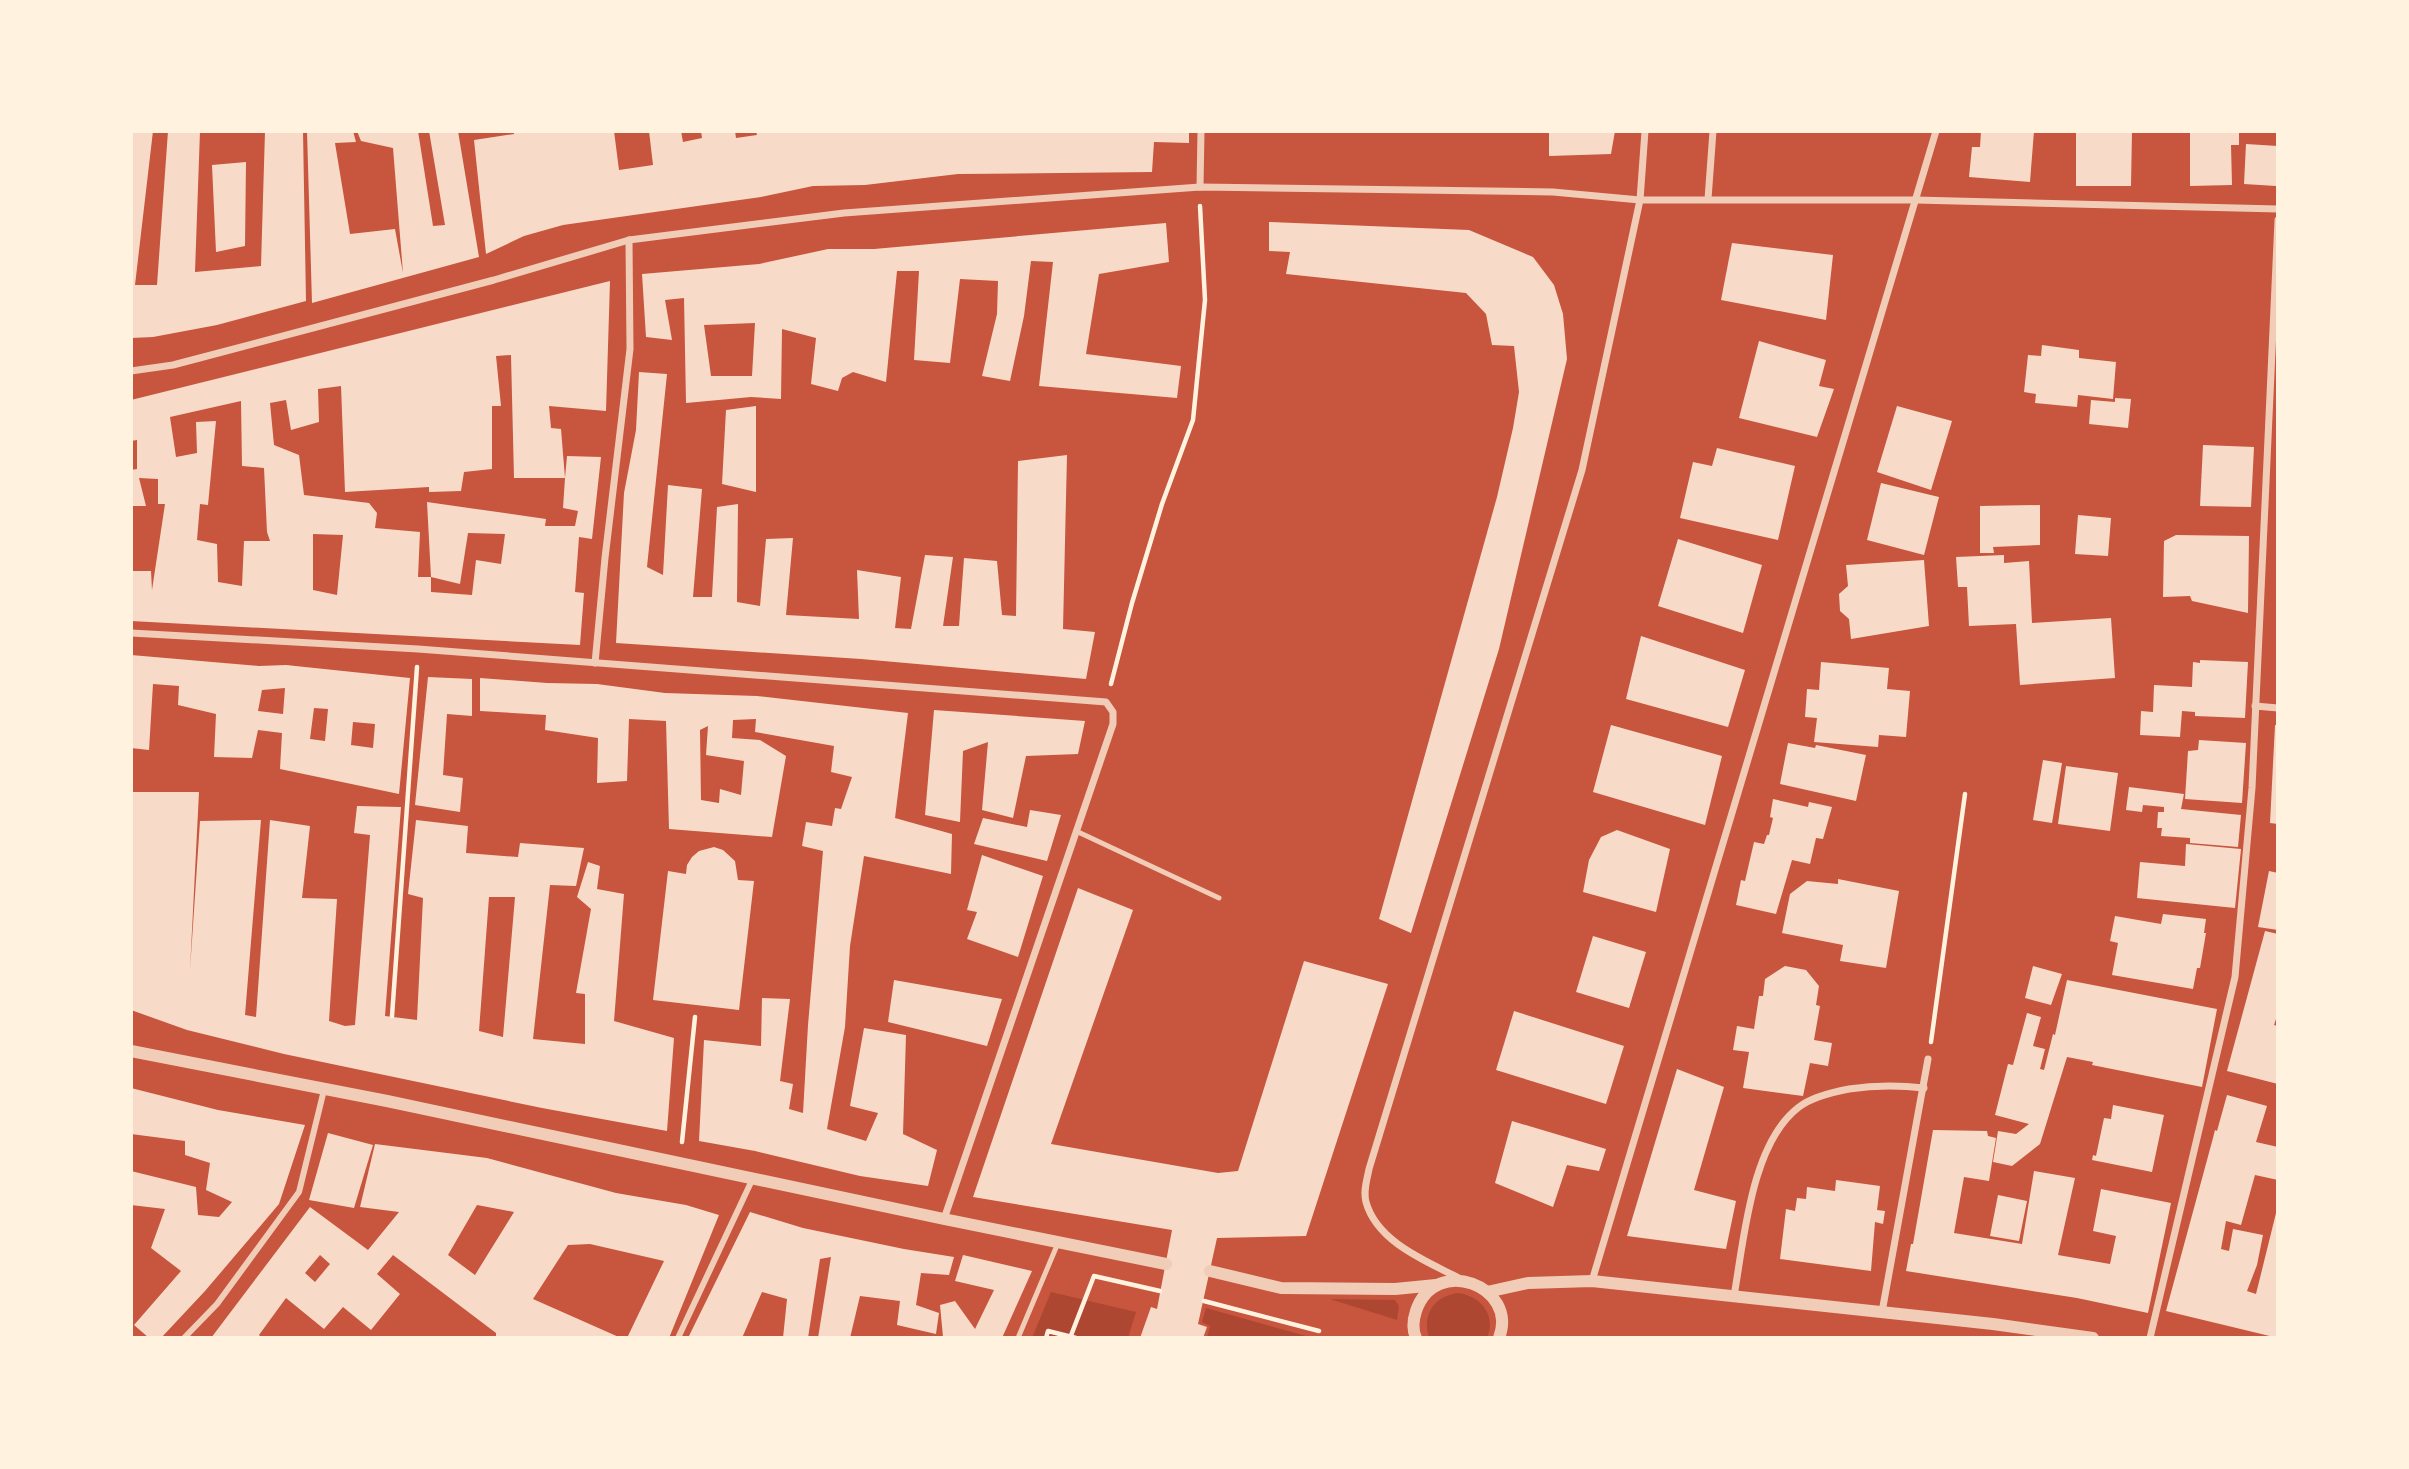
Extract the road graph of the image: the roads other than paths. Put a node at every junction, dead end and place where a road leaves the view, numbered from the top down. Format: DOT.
graph roads {
  1 [pos="1201,131"];
  2 [pos="1645,131"];
  3 [pos="1713,131"];
  4 [pos="1936,131"];
  5 [pos="1200,187"];
  6 [pos="1640,200"];
  7 [pos="1708,200"];
  8 [pos="1916,200"];
  9 [pos="2278,209"];
  10 [pos="2278,220"];
  11 [pos="629,240"];
  12 [pos="131,371"];
  13 [pos="131,633"];
  14 [pos="595,663"];
  15 [pos="2255,706"];
  16 [pos="2278,708"];
  17 [pos="1076,831"];
  18 [pos="1219,898"];
  19 [pos="131,1051"];
  20 [pos="1928,1059"];
  21 [pos="1924,1088"];
  22 [pos="324,1090"];
  23 [pos="753,1178"];
  24 [pos="944,1219"];
  25 [pos="1058,1243"];
  26 [pos="1166,1264"];
  27 [pos="1210,1271"];
  28 [pos="1463,1280"];
  29 [pos="1592,1280"];
  30 [pos="1436,1286"];
  31 [pos="1487,1292"];
  32 [pos="1734,1296"];
  33 [pos="1882,1312"];
  34 [pos="184,1338"];
  35 [pos="678,1338"];
  36 [pos="1018,1338"];
  37 [pos="1416,1338"];
  38 [pos="1499,1338"];
  39 [pos="2093,1338"];
  40 [pos="2150,1338"];
  1 -- 5 [label="street"];
  2 -- 6 [label="street"];
  3 -- 7 [label="street"];
  4 -- 8 [label="street"];
  5 -- 6 [label="street"];
  5 -- 11 [label="street"];
  6 -- 7 [label="street"];
  6 -- 28 [label="street"];
  7 -- 8 [label="street"];
  8 -- 9 [label="street"];
  8 -- 29 [label="street"];
  10 -- 15 [label="street"];
  11 -- 12 [label="street"];
  11 -- 14 [label="street"];
  13 -- 14 [label="street"];
  14 -- 17 [label="street"];
  15 -- 16 [label="street"];
  15 -- 40 [label="street"];
  17 -- 18 [label="lane"];
  17 -- 24 [label="street"];
  19 -- 22 [label="street"];
  20 -- 21 [label="street"];
  21 -- 32 [label="street"];
  21 -- 33 [label="street"];
  22 -- 23 [label="street"];
  22 -- 34 [label="street"];
  23 -- 24 [label="street"];
  23 -- 35 [label="street"];
  24 -- 25 [label="street"];
  25 -- 26 [label="street"];
  25 -- 36 [label="lane"];
  27 -- 30 [label="street"];
  28 -- 30 [label="street"];
  28 -- 31 [label="street"];
  29 -- 31 [label="street"];
  29 -- 32 [label="street"];
  30 -- 37 [label="street"];
  31 -- 38 [label="street"];
  32 -- 33 [label="street"];
  33 -- 39 [label="street"];
}
